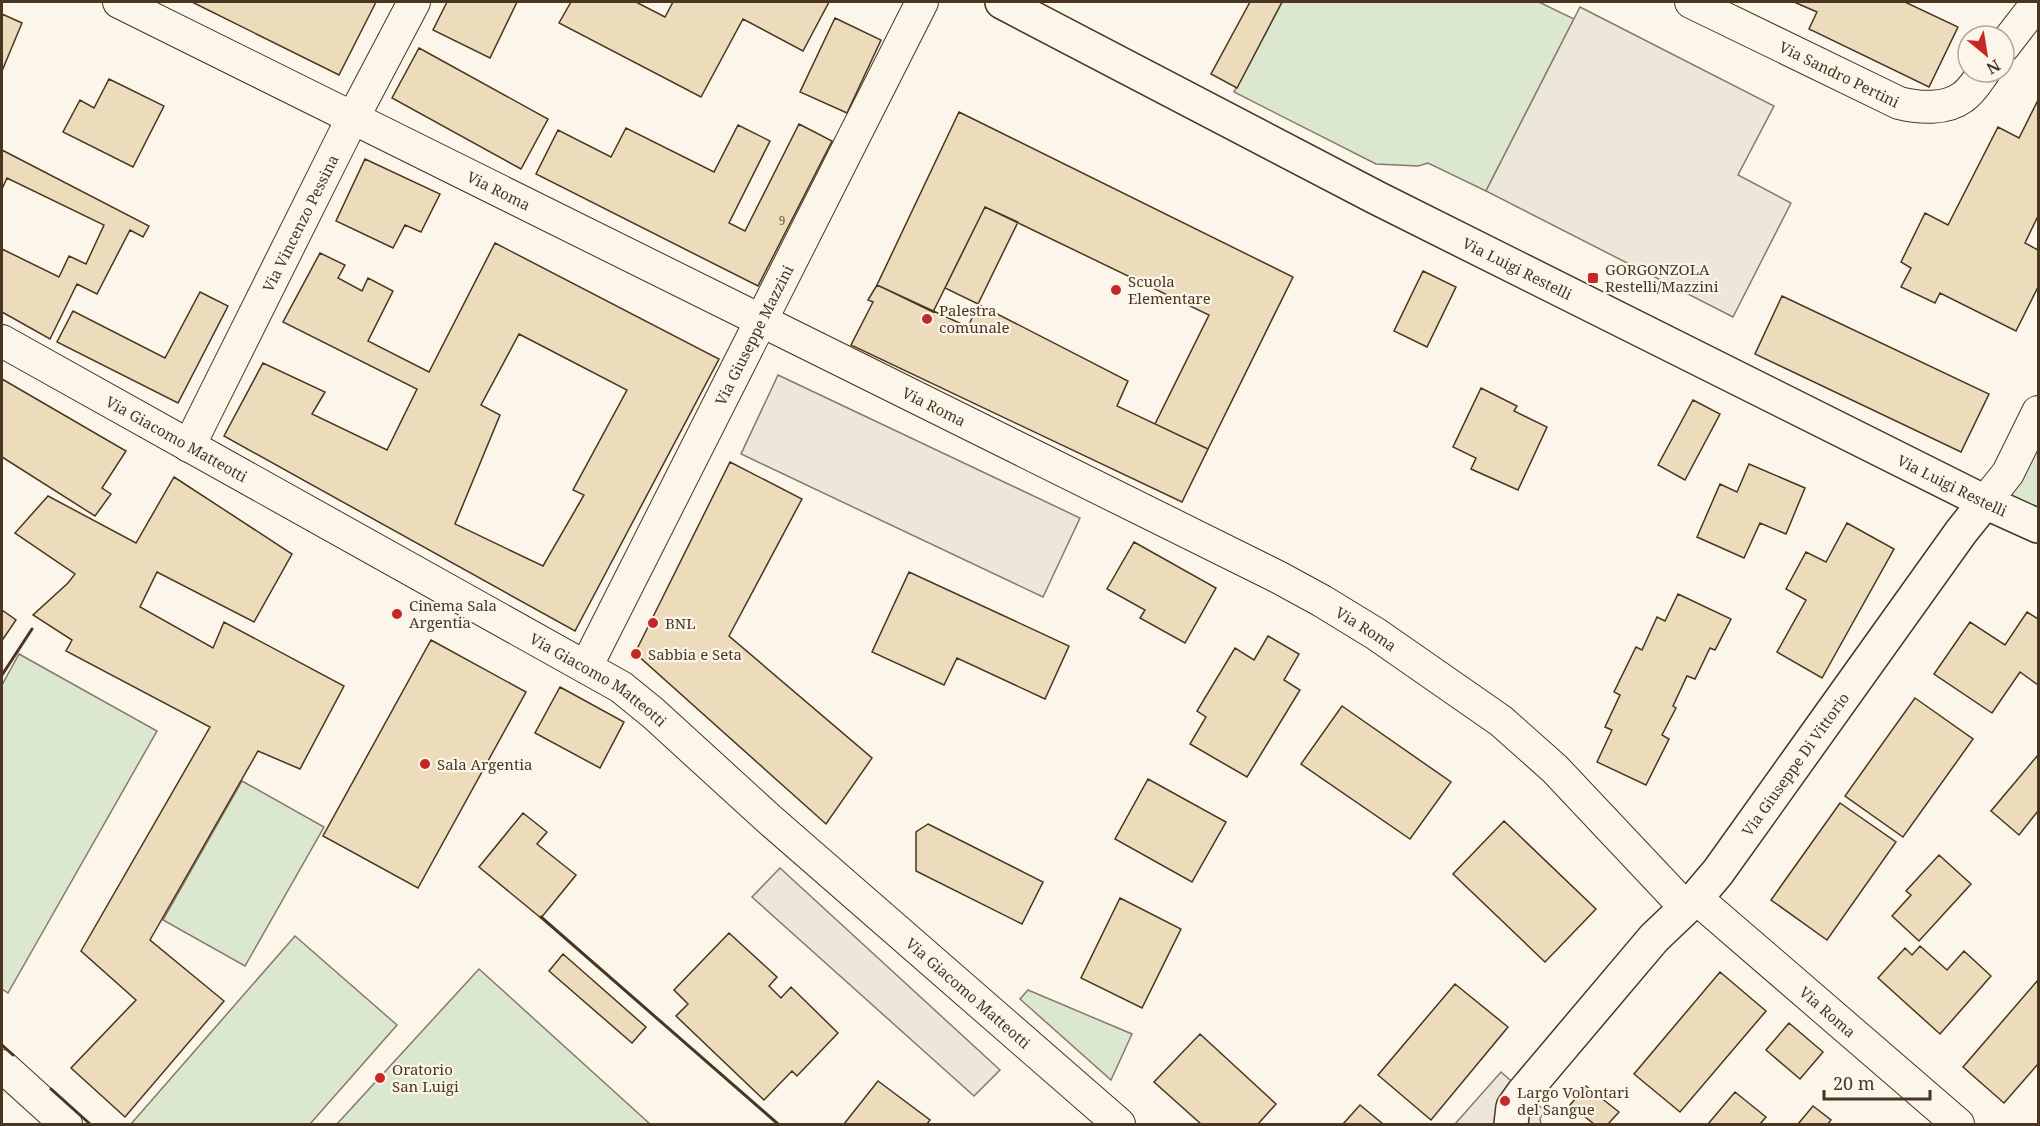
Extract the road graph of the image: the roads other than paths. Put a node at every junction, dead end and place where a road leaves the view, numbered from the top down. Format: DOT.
graph roads {
  1 [pos="119,2"];
  2 [pos="414,2"];
  3 [pos="922,2"];
  4 [pos="1002,2"];
  5 [pos="1691,2"];
  6 [pos="2038,2"];
  7 [pos="2016,30"];
  8 [pos="1975,84"];
  9 [pos="353,118"];
  10 [pos="761,320"];
  11 [pos="2,341"];
  12 [pos="2038,412"];
  13 [pos="189,446"];
  14 [pos="1985,502"];
  15 [pos="2038,526"];
  16 [pos="586,667"];
  17 [pos="1691,903"];
  18 [pos="2,1066"];
  19 [pos="66,1125"];
  20 [pos="1119,1125"];
  21 [pos="1511,1125"];
  22 [pos="1958,1125"];
  1 -- 9 [label="street, Via Roma"];
  2 -- 9 [label="street, Via Vincenzo Pessina"];
  3 -- 10 [label="street, Via Giuseppe Mazzini"];
  4 -- 14 [label="street, Via Luigi Restelli"];
  5 -- 8 [label="street, Via Sandro Pertini"];
  6 -- 7 [label="street"];
  9 -- 10 [label="street, Via Roma"];
  9 -- 13 [label="street, Via Vincenzo Pessina"];
  10 -- 16 [label="street, Via Giuseppe Mazzini"];
  10 -- 17 [label="street, Via Roma"];
  11 -- 13 [label="street, Via Giacomo Matteotti"];
  12 -- 14 [label="street, Via Giuseppe Di Vittorio"];
  13 -- 16 [label="street, Via Giacomo Matteotti"];
  14 -- 15 [label="street, Via Luigi Restelli"];
  14 -- 17 [label="street, Via Giuseppe Di Vittorio"];
  16 -- 20 [label="street, Via Giacomo Matteotti"];
  17 -- 21 [label="street, Via Giuseppe Di Vittorio"];
  17 -- 22 [label="street, Via Roma"];
  18 -- 19 [label="street"];
}
